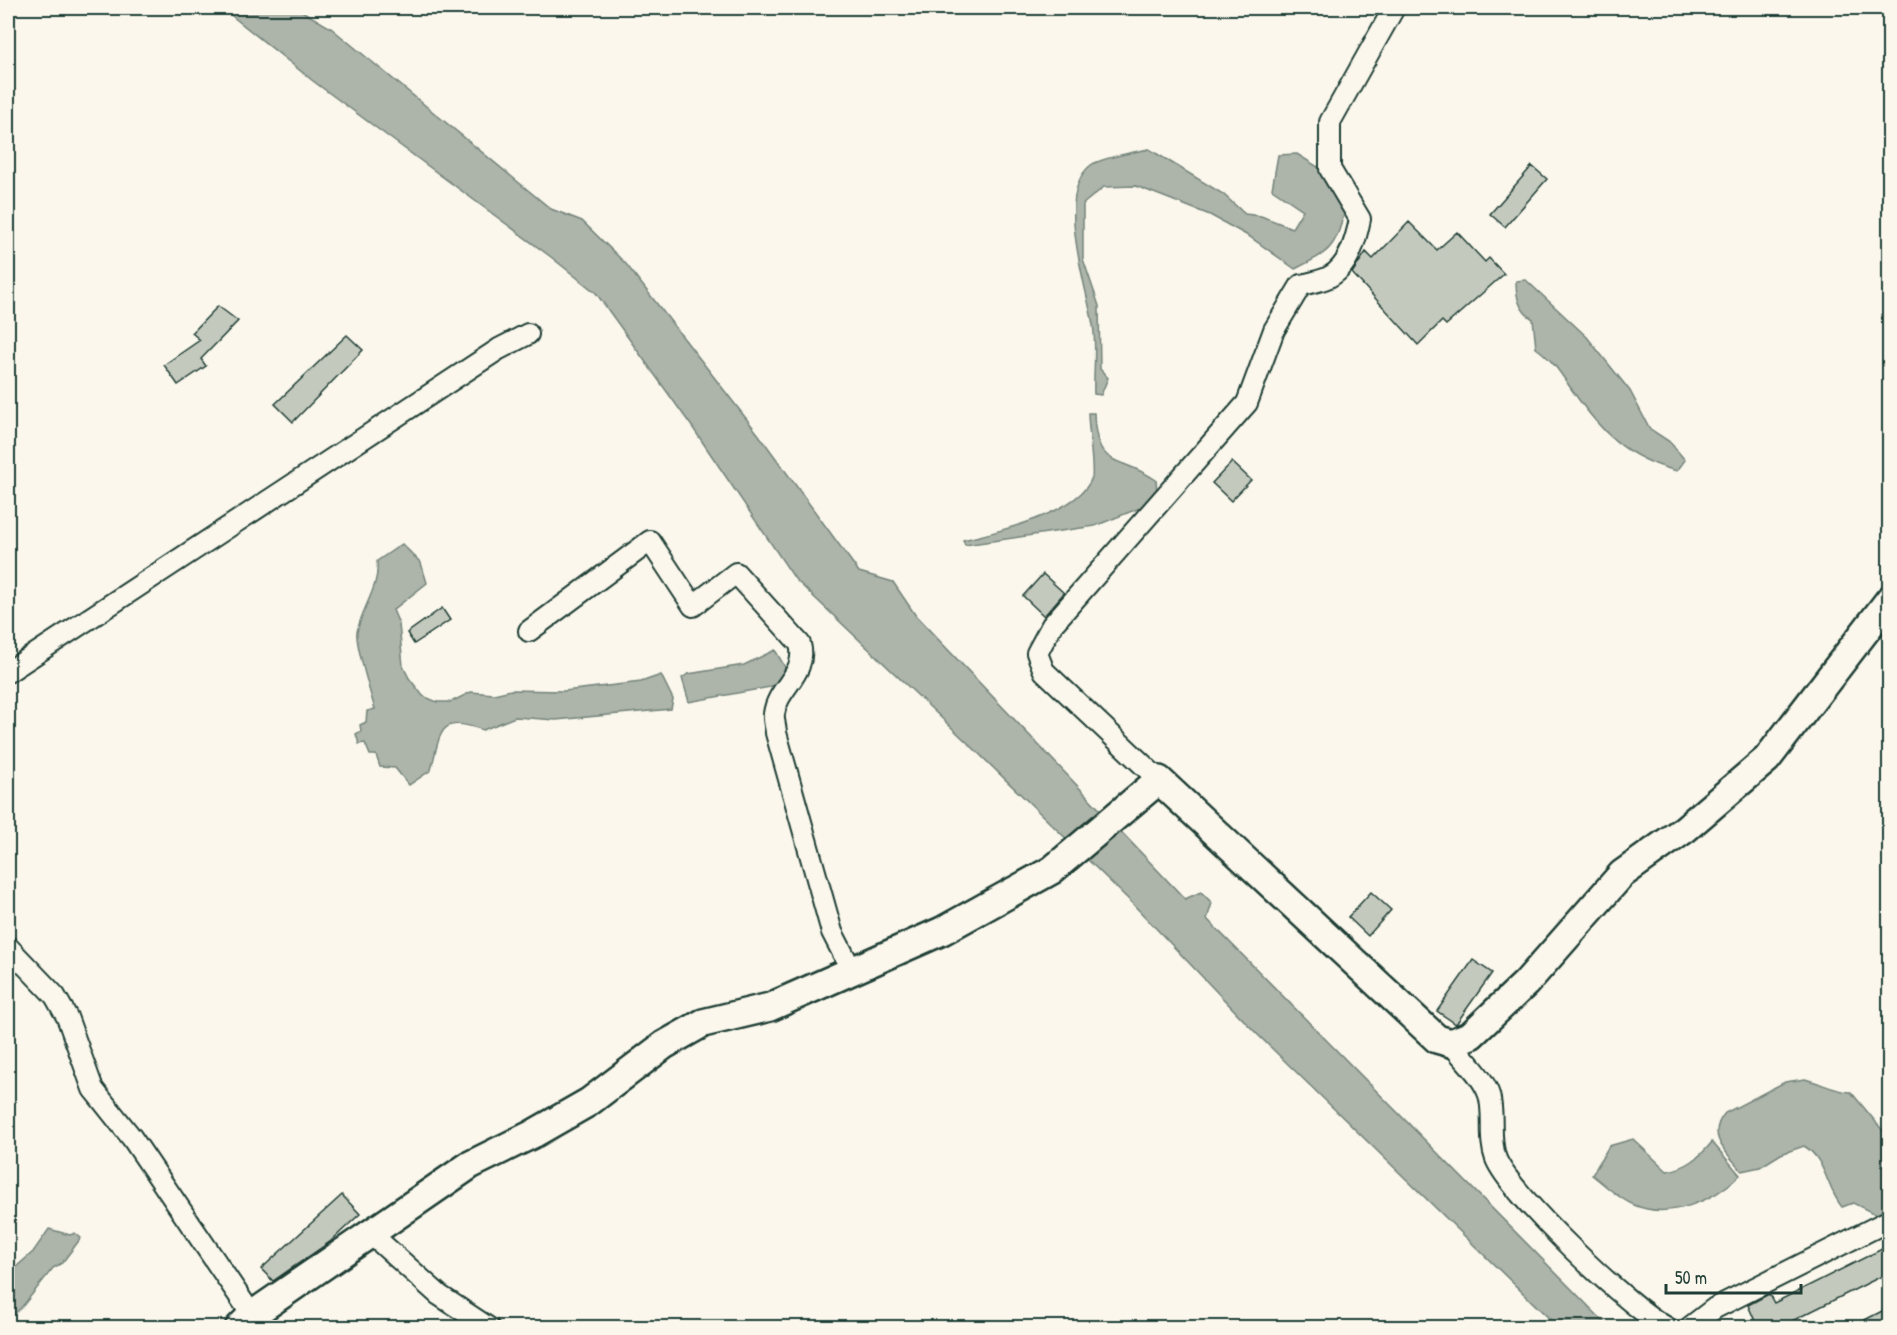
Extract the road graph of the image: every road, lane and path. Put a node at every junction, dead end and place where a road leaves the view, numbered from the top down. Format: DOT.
graph roads {
  1 [pos="1394,8"];
  2 [pos="528,334"];
  3 [pos="1890,599"];
  4 [pos="529,631"];
  5 [pos="8,672"];
  6 [pos="1149,789"];
  7 [pos="8,946"];
  8 [pos="852,971"];
  9 [pos="1451,1043"];
  10 [pos="1890,1220"];
  11 [pos="371,1233"];
  12 [pos="246,1321"];
  13 [pos="489,1328"];
  14 [pos="1668,1328"];
  15 [pos="1689,1328"];
  1 -- 6 [label="street"];
  2 -- 5 [label="street"];
  3 -- 9 [label="street"];
  4 -- 8 [label="street"];
  6 -- 8 [label="street"];
  6 -- 9 [label="street"];
  7 -- 12 [label="street"];
  8 -- 11 [label="street"];
  9 -- 14 [label="street"];
  10 -- 15 [label="street"];
  11 -- 12 [label="street"];
  11 -- 13 [label="street"];
}
